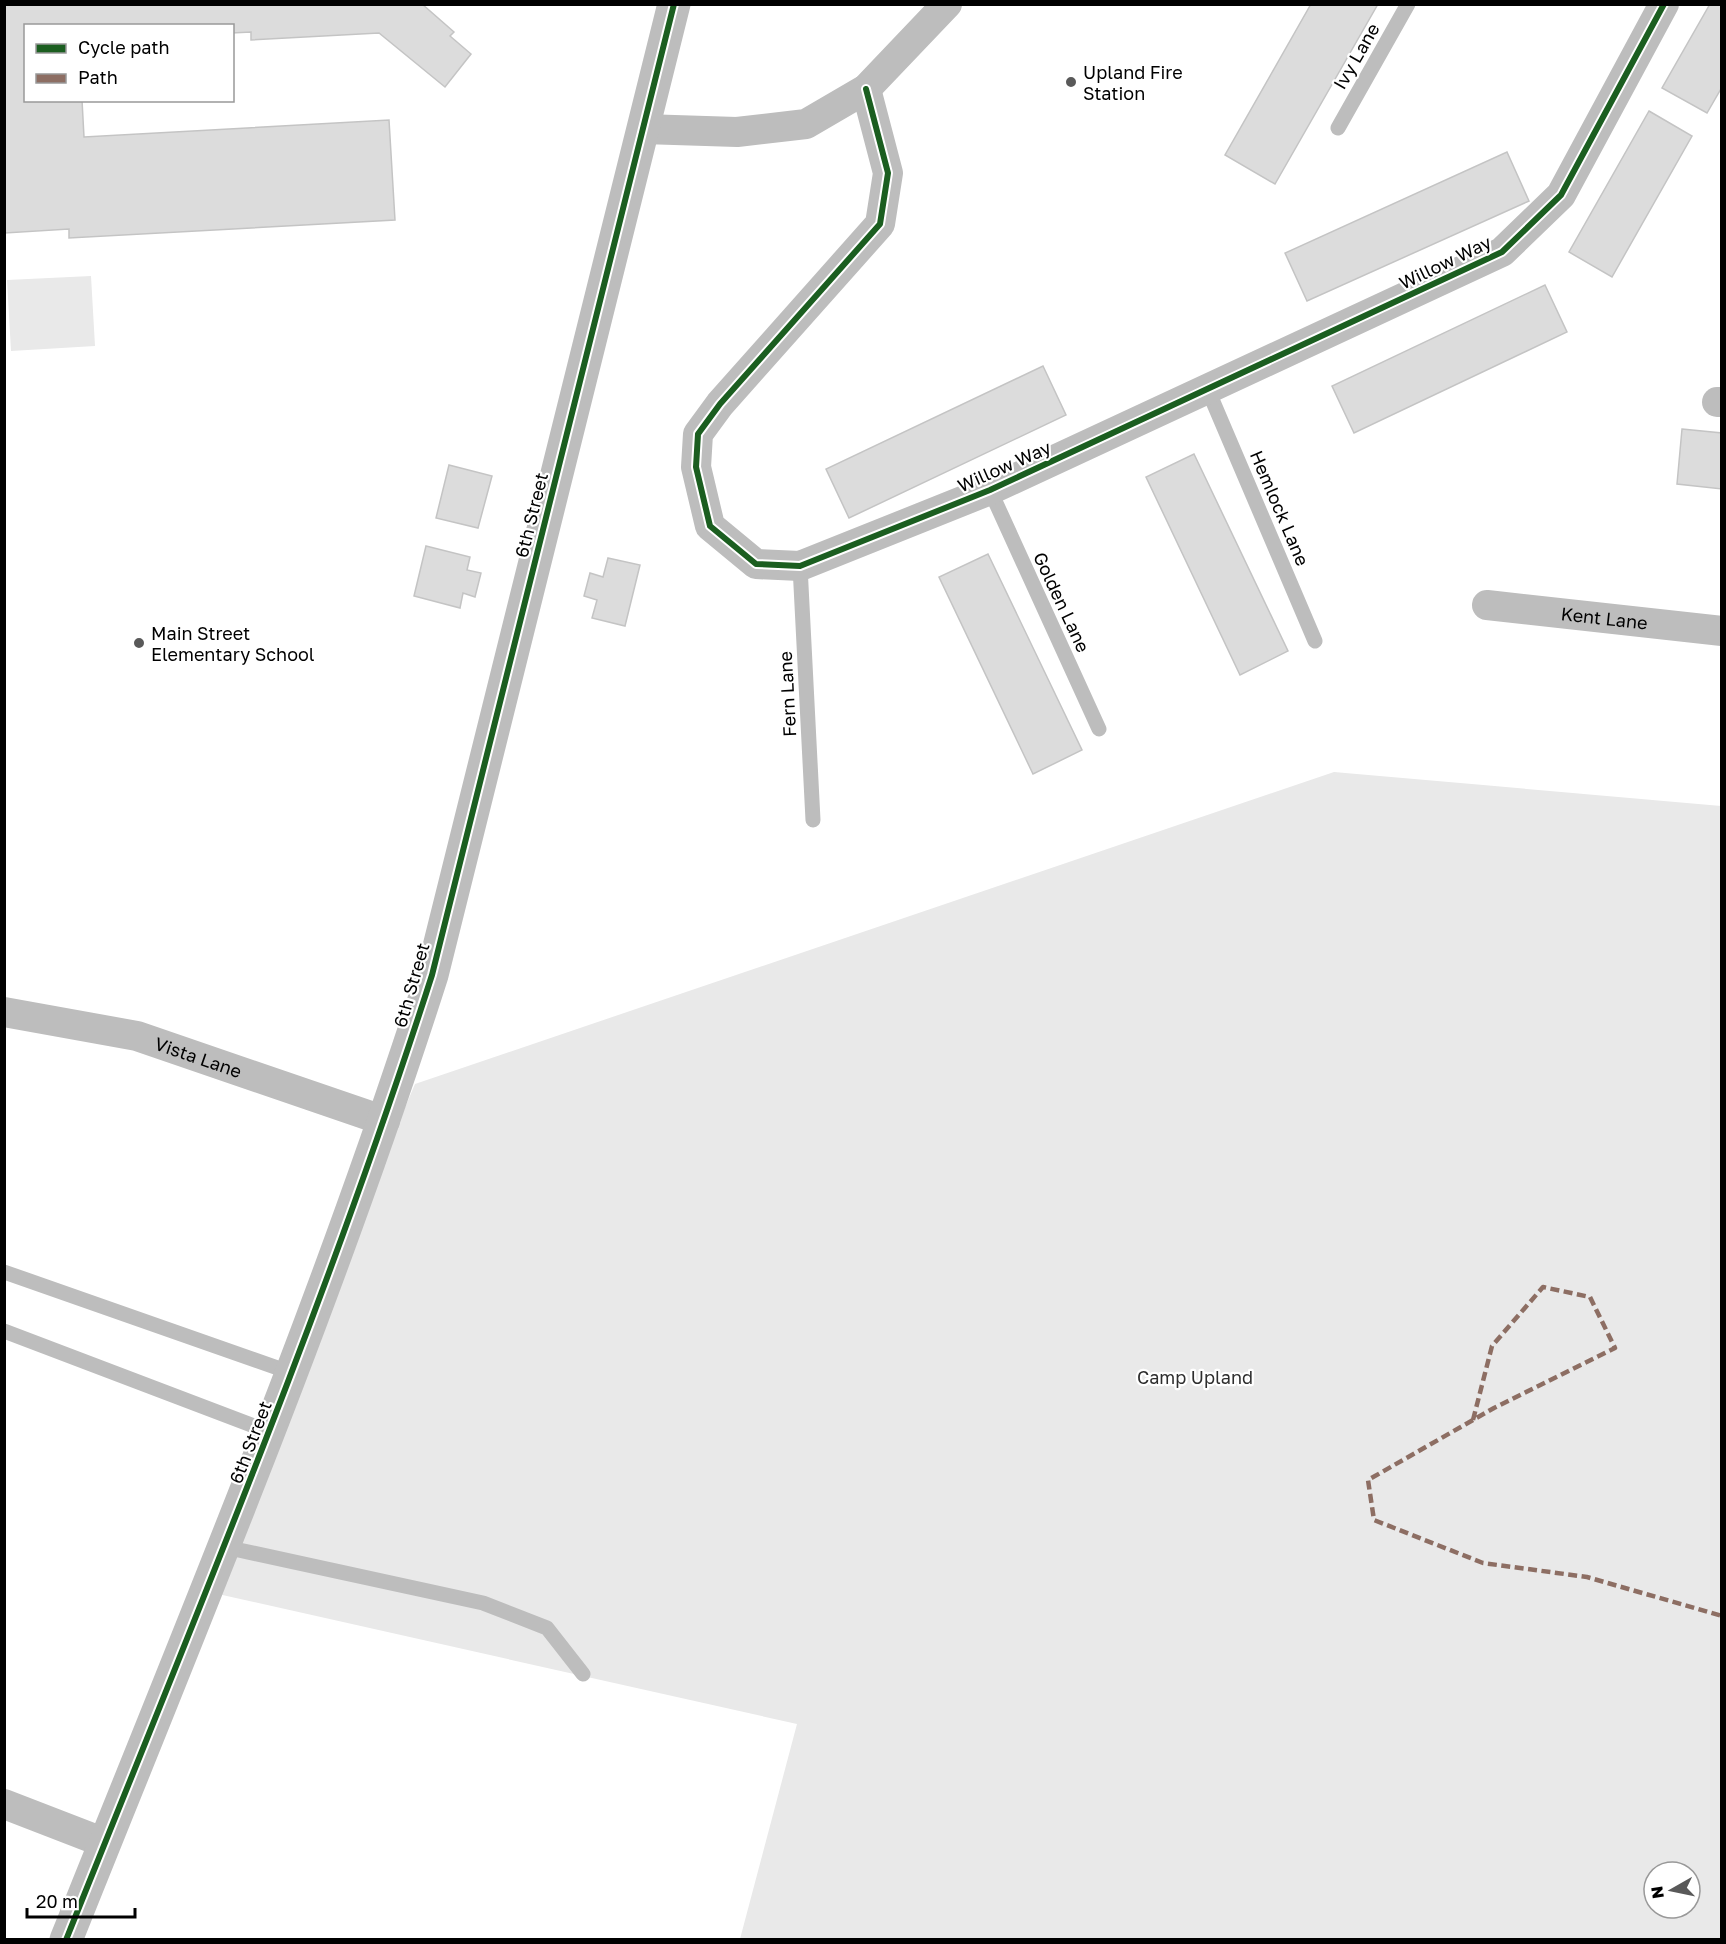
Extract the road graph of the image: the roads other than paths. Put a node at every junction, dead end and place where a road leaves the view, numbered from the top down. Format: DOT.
graph roads {
  1 [pos="674,4"];
  2 [pos="947,4"];
  3 [pos="1408,4"];
  4 [pos="1664,4"];
  5 [pos="866,89"];
  6 [pos="1338,128"];
  7 [pos="643,129"];
  8 [pos="1208,390"];
  9 [pos="990,490"];
  10 [pos="800,567"];
  11 [pos="1488,604"];
  12 [pos="1722,631"];
  13 [pos="1316,641"];
  14 [pos="1099,729"];
  15 [pos="813,820"];
  16 [pos="4,1012"];
  17 [pos="385,1121"];
  18 [pos="4,1272"];
  19 [pos="4,1331"];
  20 [pos="292,1373"];
  21 [pos="270,1432"];
  22 [pos="225,1547"];
  23 [pos="583,1674"];
  24 [pos="4,1804"];
  25 [pos="105,1843"];
  26 [pos="66,1940"];
  1 -- 7 [label="street, 6th Street"];
  2 -- 5 [label="street"];
  3 -- 6 [label="lane, Ivy Lane"];
  4 -- 8 [label="street, Willow Way"];
  5 -- 7 [label="street"];
  5 -- 10 [label="street, Willow Way"];
  7 -- 17 [label="street, 6th Street"];
  8 -- 9 [label="street, Willow Way"];
  8 -- 13 [label="lane, Hemlock Lane"];
  9 -- 10 [label="street, Willow Way"];
  9 -- 14 [label="lane, Golden Lane"];
  10 -- 15 [label="lane, Fern Lane"];
  11 -- 12 [label="street, Kent Lane"];
  16 -- 17 [label="street, Vista Lane"];
  17 -- 20 [label="street, 6th Street"];
  18 -- 20 [label="lane"];
  19 -- 21 [label="lane"];
  20 -- 21 [label="street, 6th Street"];
  21 -- 22 [label="street, 6th Street"];
  22 -- 23 [label="lane"];
  22 -- 25 [label="street, 6th Street"];
  24 -- 25 [label="street"];
  25 -- 26 [label="street, 6th Street"];
}
